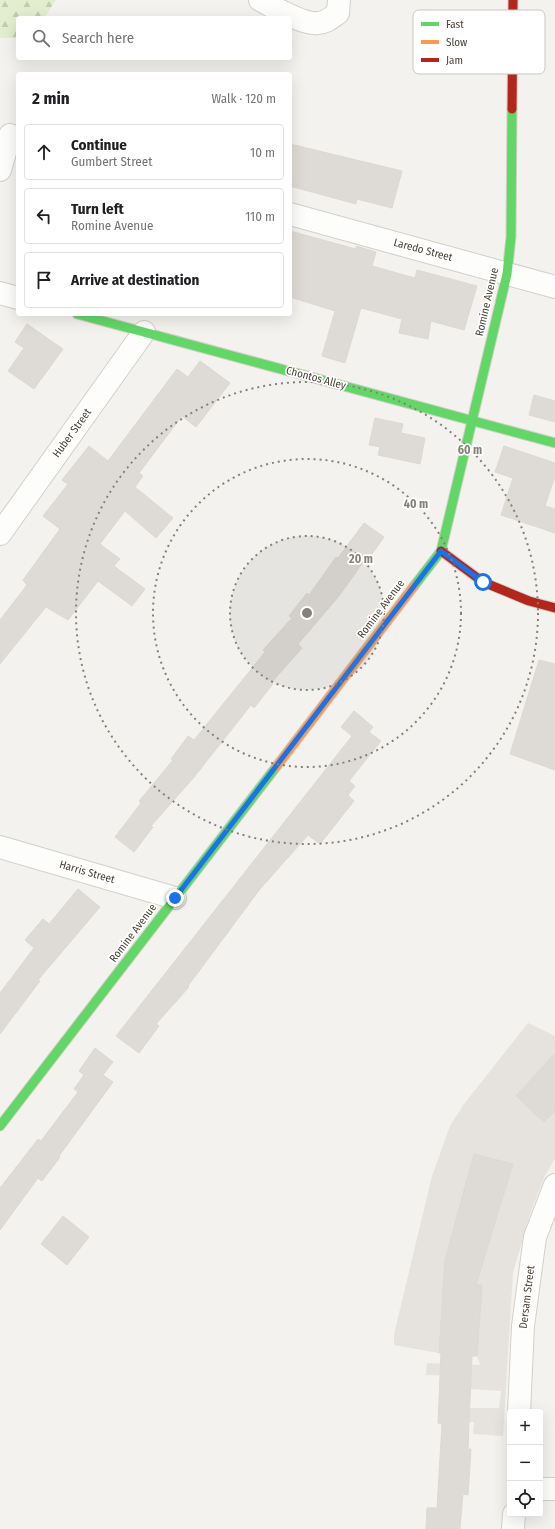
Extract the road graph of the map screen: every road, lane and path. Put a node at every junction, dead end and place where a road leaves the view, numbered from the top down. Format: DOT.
graph roads {
  1 [pos="260,0"];
  2 [pos="339,0"];
  3 [pos="513,0"];
  4 [pos="513,10"];
  5 [pos="512,74"];
  6 [pos="9,134"];
  7 [pos="0,170"];
  8 [pos="292,215"];
  9 [pos="507,274"];
  10 [pos="555,287"];
  11 [pos="0,293"];
  12 [pos="16,297"];
  13 [pos="84,316"];
  14 [pos="144,332"];
  15 [pos="472,420"];
  16 [pos="555,443"];
  17 [pos="0,534"];
  18 [pos="441,551"];
  19 [pos="555,608"];
  20 [pos="0,847"];
  21 [pos="175,898"];
  22 [pos="0,1126"];
  23 [pos="555,1185"];
  24 [pos="519,1409"];
  25 [pos="543,1489"];
  26 [pos="555,1489"];
  27 [pos="514,1517"];
  28 [pos="513,1529"];
  1 -- 2 [label="street"];
  3 -- 4 [label="street, Romine Avenue"];
  5 -- 9 [label="street, Romine Avenue"];
  6 -- 7 [label="street"];
  8 -- 9 [label="street, Laredo Street"];
  9 -- 10 [label="street, Laredo Street"];
  9 -- 15 [label="street, Romine Avenue"];
  11 -- 12 [label="street"];
  13 -- 14 [label="street, Chontos Alley"];
  14 -- 15 [label="street, Chontos Alley"];
  14 -- 17 [label="street, Huber Street"];
  15 -- 16 [label="street, Chontos Alley"];
  15 -- 18 [label="street, Romine Avenue"];
  18 -- 19 [label="street"];
  18 -- 21 [label="street, Romine Avenue"];
  20 -- 21 [label="street, Harris Street"];
  21 -- 22 [label="street, Romine Avenue"];
  23 -- 24 [label="street, Dersam Street"];
  25 -- 26 [label="street"];
  27 -- 28 [label="street"];
}
